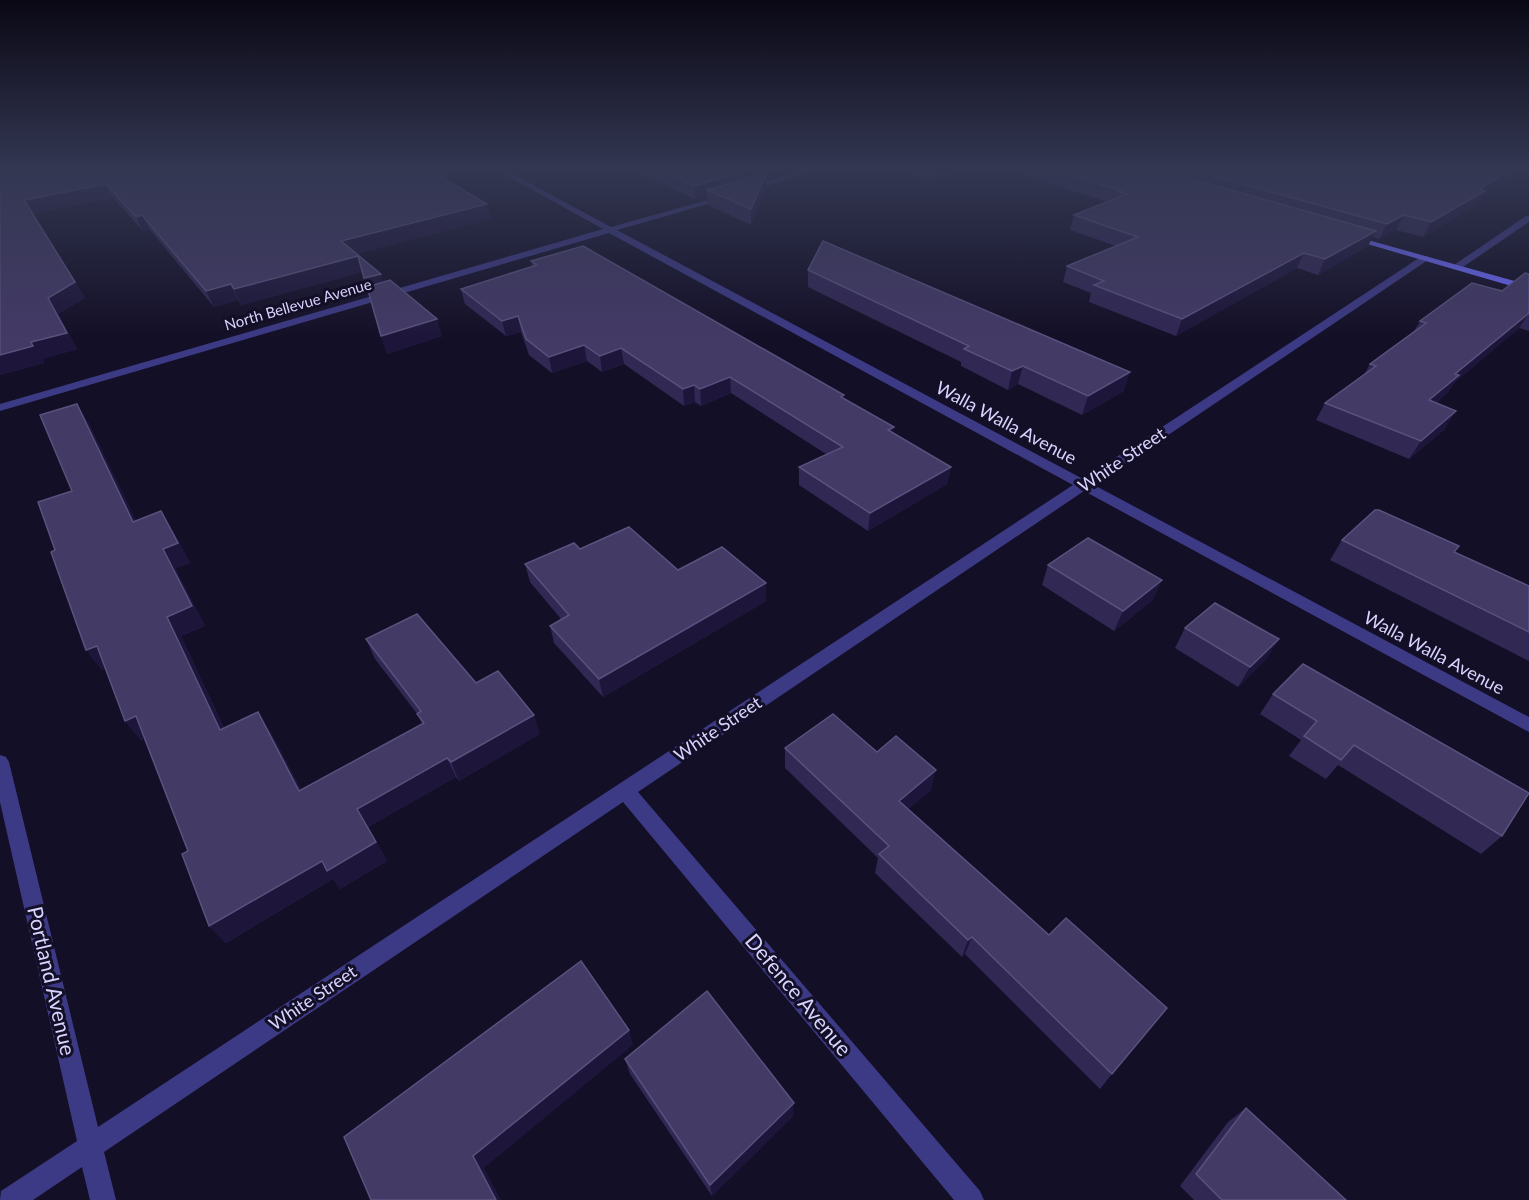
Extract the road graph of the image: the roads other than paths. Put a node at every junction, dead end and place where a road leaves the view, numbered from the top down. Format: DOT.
graph roads {
  1 [pos="602,226"];
  2 [pos="623,226"];
  3 [pos="1517,226"];
  4 [pos="609,230"];
  5 [pos="1345,235"];
  6 [pos="1425,258"];
  7 [pos="1457,267"];
  8 [pos="1529,288"];
  9 [pos="0,408"];
  10 [pos="1084,485"];
  11 [pos="1529,725"];
  12 [pos="0,762"];
  13 [pos="625,791"];
  14 [pos="90,1147"];
  15 [pos="10,1200"];
  16 [pos="102,1200"];
  17 [pos="971,1200"];
  1 -- 4 [label="street, Walla Walla Avenue"];
  2 -- 4 [label="street, North Bellevue Avenue"];
  3 -- 7 [label="street"];
  4 -- 9 [label="street, North Bellevue Avenue"];
  4 -- 10 [label="street, Walla Walla Avenue"];
  5 -- 6 [label="main road"];
  6 -- 7 [label="main road"];
  6 -- 10 [label="street, White Street"];
  7 -- 8 [label="main road"];
  10 -- 11 [label="street, Walla Walla Avenue"];
  10 -- 13 [label="street, White Street"];
  12 -- 14 [label="street, Portland Avenue"];
  13 -- 14 [label="street, White Street"];
  13 -- 17 [label="street, Defence Avenue"];
  14 -- 15 [label="street, White Street"];
  14 -- 16 [label="street, Portland Avenue"];
}
